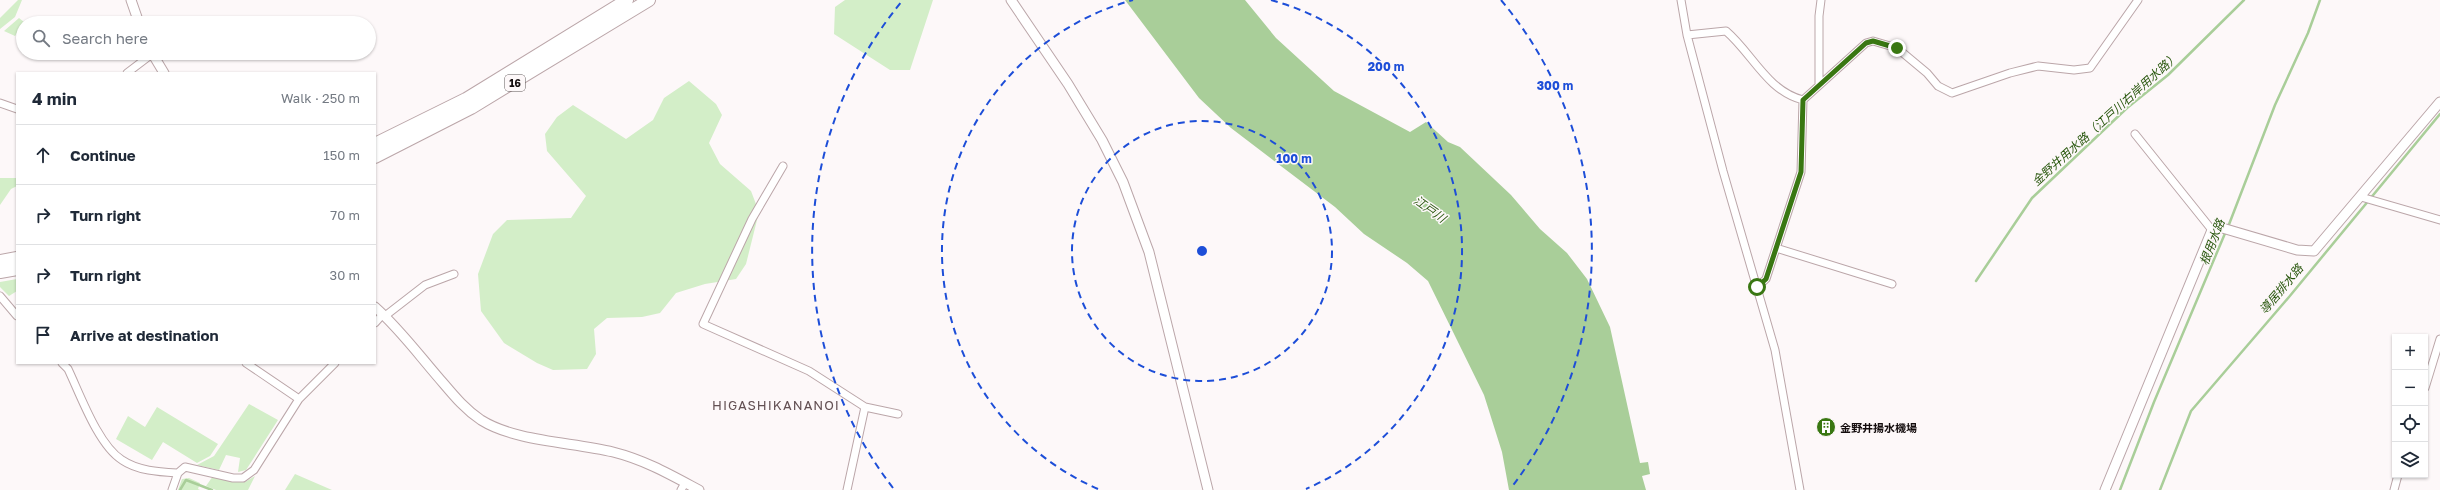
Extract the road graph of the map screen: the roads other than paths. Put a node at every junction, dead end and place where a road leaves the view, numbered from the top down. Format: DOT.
graph roads {
  1 [pos="131,0"];
  2 [pos="627,0"];
  3 [pos="649,0"];
  4 [pos="1011,0"];
  5 [pos="1681,0"];
  6 [pos="1821,0"];
  7 [pos="2138,0"];
  8 [pos="137,16"];
  9 [pos="1687,35"];
  10 [pos="144,60"];
  11 [pos="156,60"];
  12 [pos="128,72"];
  13 [pos="163,72"];
  14 [pos="1819,83"];
  15 [pos="1803,100"];
  16 [pos="2440,102"];
  17 [pos="0,103"];
  18 [pos="16,109"];
  19 [pos="2135,134"];
  20 [pos="376,144"];
  21 [pos="376,156"];
  22 [pos="783,166"];
  23 [pos="2361,197"];
  24 [pos="2440,220"];
  25 [pos="2212,230"];
  26 [pos="1776,248"];
  27 [pos="16,258"];
  28 [pos="0,261"];
  29 [pos="16,269"];
  30 [pos="0,272"];
  31 [pos="454,274"];
  32 [pos="1892,284"];
  33 [pos="1757,287"];
  34 [pos="0,296"];
  35 [pos="376,308"];
  36 [pos="16,315"];
  37 [pos="384,315"];
  38 [pos="376,321"];
  39 [pos="2440,339"];
  40 [pos="63,364"];
  41 [pos="247,364"];
  42 [pos="334,364"];
  43 [pos="2428,378"];
  44 [pos="299,399"];
  45 [pos="865,407"];
  46 [pos="898,414"];
  47 [pos="178,473"];
  48 [pos="2397,478"];
  49 [pos="683,486"];
  50 [pos="172,490"];
  51 [pos="699,490"];
  52 [pos="848,490"];
  53 [pos="1208,490"];
  54 [pos="1800,490"];
  55 [pos="2105,490"];
  56 [pos="2394,490"];
  1 -- 8 [label="street"];
  2 -- 20 [label="highway, 16"];
  3 -- 21 [label="highway, 16"];
  4 -- 53 [label="street"];
  5 -- 9 [label="street"];
  6 -- 14 [label="street"];
  7 -- 14 [label="street"];
  9 -- 15 [label="street"];
  9 -- 33 [label="street"];
  10 -- 12 [label="street"];
  11 -- 13 [label="street"];
  14 -- 15 [label="street"];
  15 -- 26 [label="street"];
  16 -- 23 [label="street"];
  17 -- 18 [label="street"];
  19 -- 25 [label="street"];
  22 -- 45 [label="street"];
  23 -- 24 [label="street"];
  23 -- 25 [label="street"];
  25 -- 55 [label="street"];
  26 -- 32 [label="street"];
  26 -- 33 [label="street"];
  27 -- 28 [label="highway"];
  29 -- 30 [label="highway"];
  31 -- 37 [label="street"];
  33 -- 54 [label="street"];
  34 -- 36 [label="street"];
  35 -- 37 [label="street"];
  37 -- 38 [label="street"];
  37 -- 49 [label="street"];
  39 -- 43 [label="street"];
  40 -- 47 [label="street"];
  41 -- 44 [label="street"];
  42 -- 44 [label="street"];
  44 -- 47 [label="street"];
  45 -- 46 [label="street"];
  45 -- 52 [label="street"];
  47 -- 50 [label="street"];
  48 -- 56 [label="street"];
  49 -- 51 [label="street"];
}
